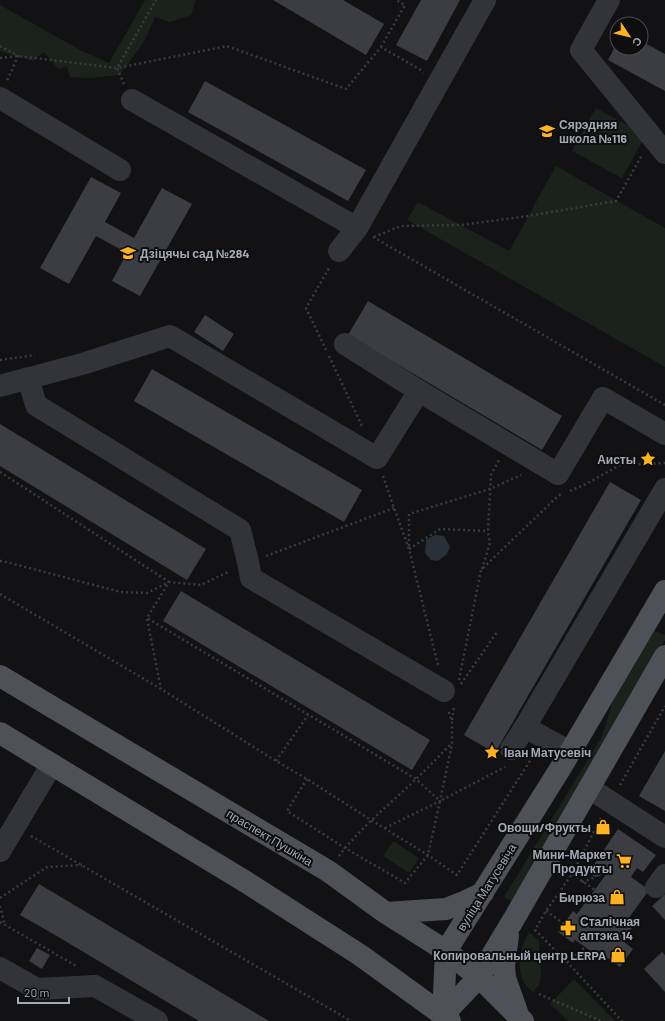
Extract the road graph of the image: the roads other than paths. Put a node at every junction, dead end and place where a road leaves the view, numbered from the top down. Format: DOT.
graph roads {
  1 [pos="485,0"];
  2 [pos="609,0"];
  3 [pos="2,94"];
  4 [pos="132,100"];
  5 [pos="659,145"];
  6 [pos="120,170"];
  7 [pos="366,233"];
  8 [pos="339,251"];
  9 [pos="345,344"];
  10 [pos="28,378"];
  11 [pos="0,386"];
  12 [pos="419,390"];
  13 [pos="665,434"];
  14 [pos="665,489"];
  15 [pos="665,591"];
  16 [pos="665,656"];
  17 [pos="0,676"];
  18 [pos="453,692"];
  19 [pos="525,727"];
  20 [pos="0,733"];
  21 [pos="570,752"];
  22 [pos="516,756"];
  23 [pos="52,764"];
  24 [pos="589,788"];
  25 [pos="665,837"];
  26 [pos="0,851"];
  27 [pos="483,893"];
  28 [pos="386,913"];
  29 [pos="510,926"];
  30 [pos="446,952"];
  31 [pos="0,968"];
  32 [pos="479,977"];
  33 [pos="444,1019"];
  34 [pos="521,1019"];
  35 [pos="157,1021"];
  1 -- 7 [label="lane"];
  2 -- 5 [label="lane"];
  3 -- 6 [label="lane"];
  4 -- 7 [label="lane"];
  7 -- 8 [label="lane"];
  9 -- 12 [label="lane"];
  10 -- 11 [label="lane"];
  10 -- 12 [label="lane"];
  10 -- 18 [label="lane"];
  12 -- 13 [label="lane"];
  14 -- 19 [label="lane"];
  15 -- 21 [label="main road, вуліца Матусевіча"];
  16 -- 24 [label="main road"];
  17 -- 28 [label="main road, праспект Пушкіна"];
  19 -- 21 [label="lane"];
  19 -- 22 [label="lane"];
  20 -- 23 [label="main road"];
  21 -- 27 [label="main road, вуліца Матусевіча"];
  23 -- 26 [label="lane"];
  23 -- 33 [label="main road"];
  24 -- 25 [label="lane"];
  24 -- 29 [label="main road"];
  27 -- 28 [label="main road"];
  27 -- 30 [label="main road, вуліца Матусевіча"];
  28 -- 30 [label="main road, праспект Пушкіна"];
  29 -- 32 [label="main road"];
  29 -- 34 [label="main road"];
  30 -- 32 [label="main road, праспект Пушкіна"];
  30 -- 33 [label="main road, вуліца Матусевіча"];
  31 -- 35 [label="lane"];
  32 -- 33 [label="main road"];
  32 -- 34 [label="main road, праспект Пушкіна"];
}
